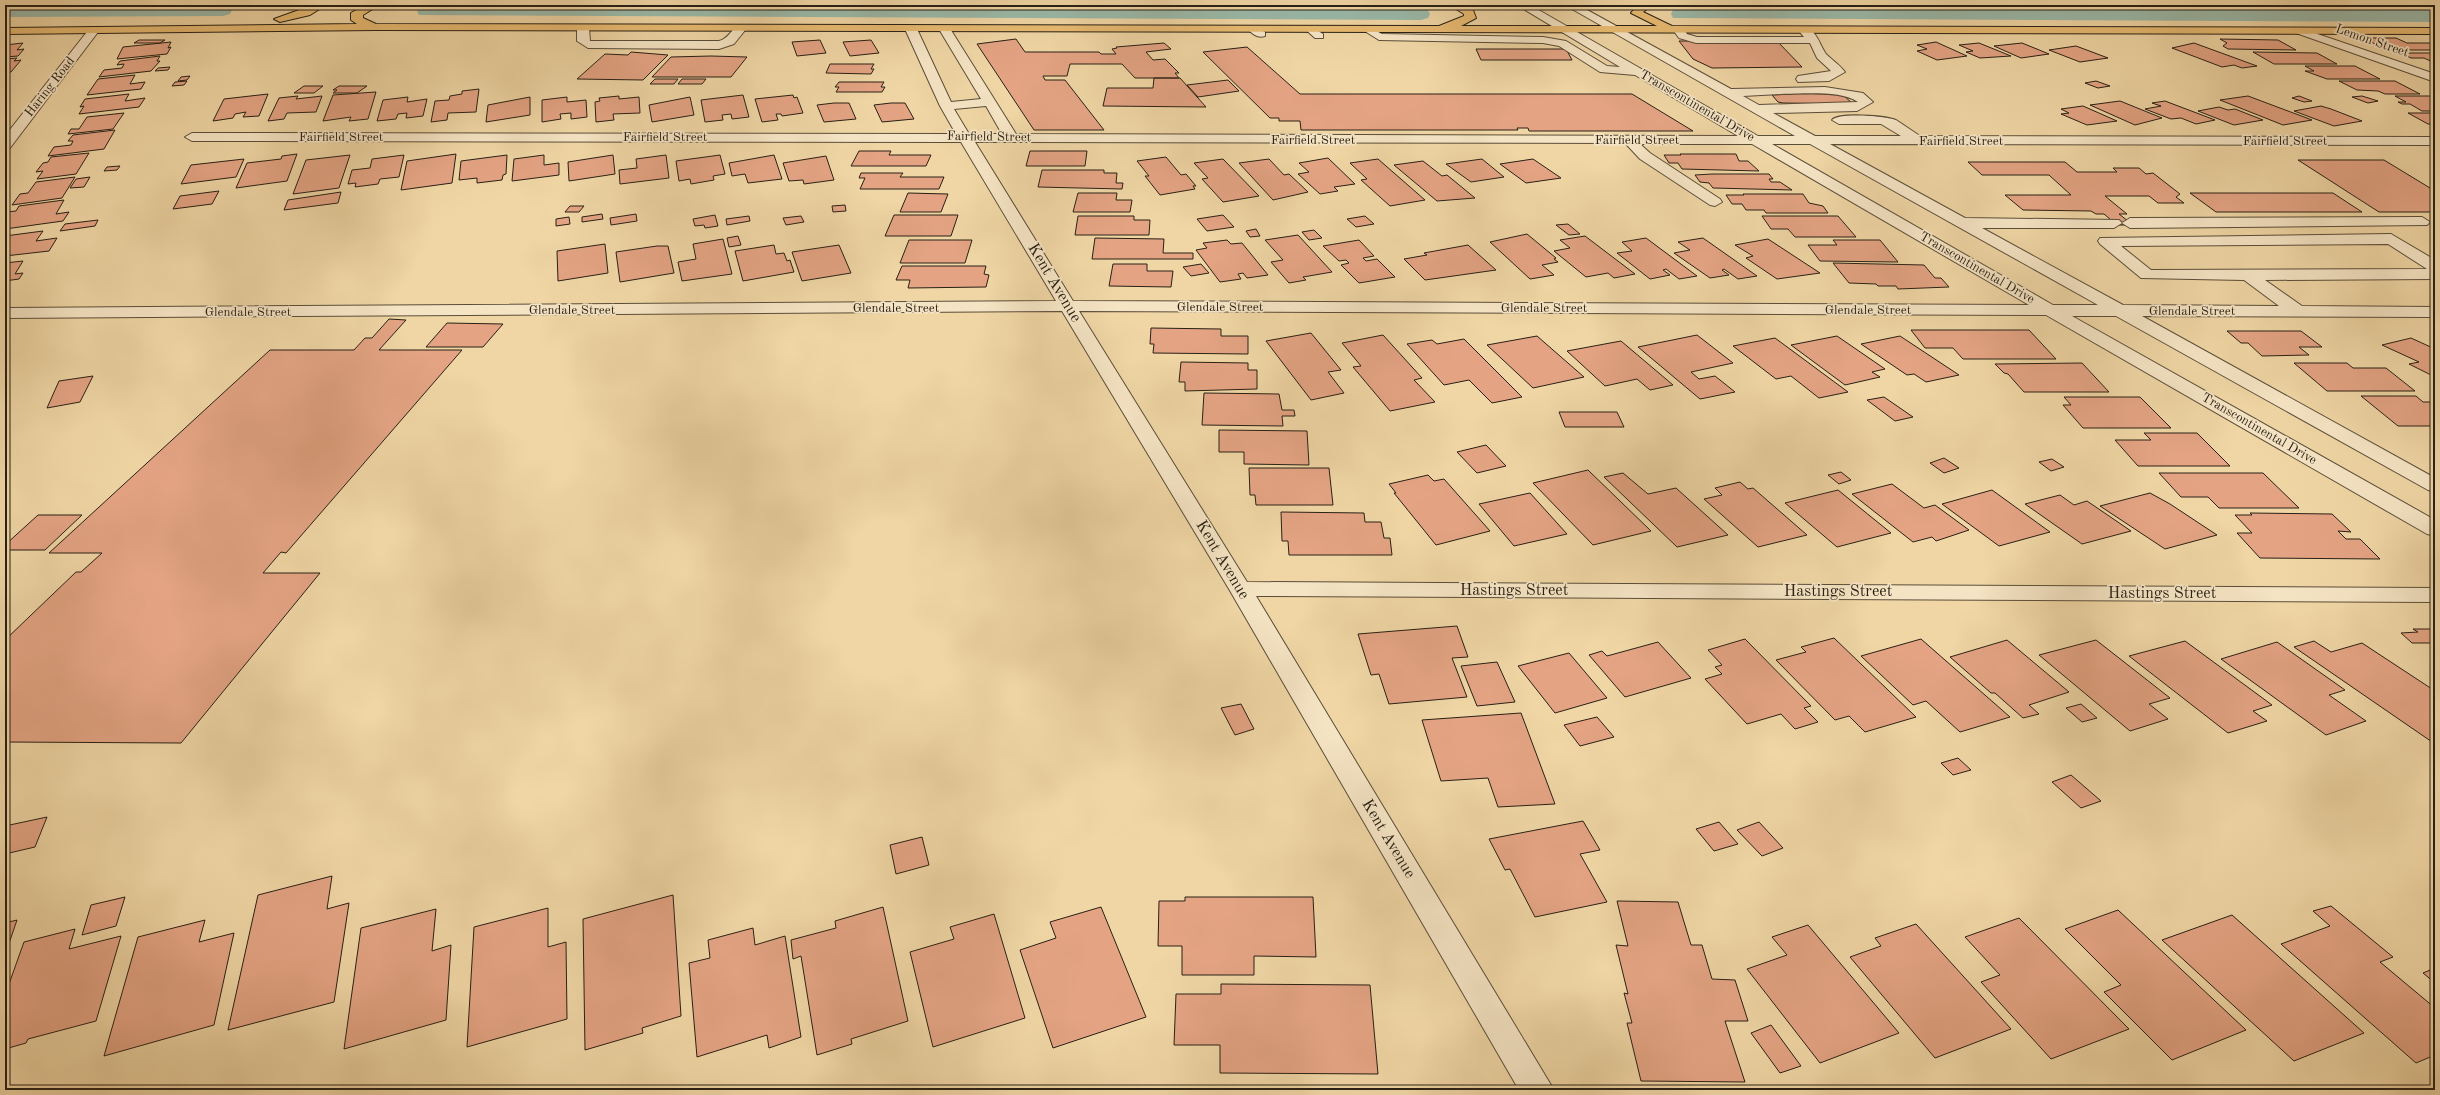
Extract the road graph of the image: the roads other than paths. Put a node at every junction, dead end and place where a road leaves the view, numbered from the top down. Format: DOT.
graph roads {
  1 [pos="320,5"];
  2 [pos="374,5"];
  3 [pos="1455,5"];
  4 [pos="1522,5"];
  5 [pos="1570,5"];
  6 [pos="1648,5"];
  7 [pos="376,27"];
  8 [pos="146,28"];
  9 [pos="584,28"];
  10 [pos="740,28"];
  11 [pos="944,29"];
  12 [pos="94,30"];
  13 [pos="1369,30"];
  14 [pos="1405,30"];
  15 [pos="1568,30"];
  16 [pos="1618,30"];
  17 [pos="1679,30"];
  18 [pos="1804,30"];
  19 [pos="5,31"];
  20 [pos="2300,31"];
  21 [pos="2435,31"];
  22 [pos="1814,40"];
  23 [pos="925,41"];
  24 [pos="952,42"];
  25 [pos="1639,72"];
  26 [pos="1763,78"];
  27 [pos="2435,78"];
  28 [pos="1668,85"];
  29 [pos="1722,85"];
  30 [pos="989,102"];
  31 [pos="946,106"];
  32 [pos="1758,109"];
  33 [pos="1784,124"];
  34 [pos="192,137"];
  35 [pos="965,137"];
  36 [pos="1011,137"];
  37 [pos="1629,140"];
  38 [pos="1755,140"];
  39 [pos="1814,140"];
  40 [pos="1918,140"];
  41 [pos="2435,141"];
  42 [pos="5,145"];
  43 [pos="1715,202"];
  44 [pos="2422,222"];
  45 [pos="1962,223"];
  46 [pos="2114,223"];
  47 [pos="2130,223"];
  48 [pos="2435,267"];
  49 [pos="2435,274"];
  50 [pos="2248,275"];
  51 [pos="1068,306"];
  52 [pos="2051,311"];
  53 [pos="2121,311"];
  54 [pos="2297,311"];
  55 [pos="2435,312"];
  56 [pos="5,314"];
  57 [pos="2435,486"];
  58 [pos="2435,529"];
  59 [pos="1240,590"];
  60 [pos="2435,595"];
  61 [pos="1537,1090"];
  1 -- 8 [label="main road"];
  2 -- 7 [label="main road"];
  3 -- 14 [label="main road"];
  4 -- 15 [label="street, Transcontinental Drive"];
  5 -- 16 [label="street, Transcontinental Drive"];
  6 -- 17 [label="main road"];
  7 -- 8 [label="main road"];
  7 -- 9 [label="main road"];
  8 -- 12 [label="main road"];
  9 -- 10 [label="main road"];
  9 -- 10 [label="street"];
  10 -- 23 [label="main road"];
  11 -- 13 [label="main road"];
  11 -- 23 [label="main road"];
  11 -- 24 [label="street"];
  12 -- 19 [label="main road"];
  12 -- 42 [label="street, Haring Road"];
  13 -- 14 [label="main road"];
  13 -- 25 [label="street"];
  14 -- 15 [label="main road"];
  15 -- 16 [label="main road"];
  15 -- 25 [label="street, Transcontinental Drive"];
  16 -- 17 [label="main road"];
  16 -- 29 [label="street, Transcontinental Drive"];
  17 -- 18 [label="main road"];
  17 -- 22 [label="street"];
  18 -- 20 [label="main road"];
  18 -- 22 [label="street"];
  20 -- 21 [label="main road"];
  20 -- 27 [label="street, Lemon Street"];
  22 -- 26 [label="street"];
  23 -- 24 [label="street"];
  23 -- 31 [label="street, Kent Avenue"];
  24 -- 30 [label="street"];
  25 -- 28 [label="street, Transcontinental Drive"];
  28 -- 29 [label="street"];
  28 -- 32 [label="street"];
  28 -- 38 [label="street, Transcontinental Drive"];
  29 -- 32 [label="street, Transcontinental Drive"];
  29 -- 32 [label="street"];
  30 -- 31 [label="street"];
  30 -- 36 [label="street"];
  31 -- 35 [label="street, Kent Avenue"];
  32 -- 33 [label="street, Transcontinental Drive"];
  33 -- 39 [label="street, Transcontinental Drive"];
  33 -- 40 [label="street"];
  34 -- 35 [label="street, Fairfield Street"];
  35 -- 36 [label="street, Fairfield Street"];
  35 -- 51 [label="street, Kent Avenue"];
  36 -- 37 [label="street, Fairfield Street"];
  37 -- 38 [label="street, Fairfield Street"];
  37 -- 43 [label="street"];
  38 -- 39 [label="street, Fairfield Street"];
  38 -- 52 [label="street, Transcontinental Drive"];
  39 -- 40 [label="street, Fairfield Street"];
  39 -- 45 [label="street, Transcontinental Drive"];
  40 -- 41 [label="street, Fairfield Street"];
  44 -- 47 [label="street"];
  45 -- 46 [label="street"];
  45 -- 53 [label="street, Transcontinental Drive"];
  48 -- 50 [label="street"];
  49 -- 50 [label="street"];
  50 -- 54 [label="street"];
  51 -- 52 [label="street, Glendale Street"];
  51 -- 56 [label="street, Glendale Street"];
  51 -- 59 [label="street, Kent Avenue"];
  52 -- 53 [label="street, Glendale Street"];
  52 -- 58 [label="street, Transcontinental Drive"];
  53 -- 54 [label="street, Glendale Street"];
  53 -- 57 [label="street, Transcontinental Drive"];
  54 -- 55 [label="street, Glendale Street"];
  59 -- 60 [label="street, Hastings Street"];
  59 -- 61 [label="street, Kent Avenue"];
}
